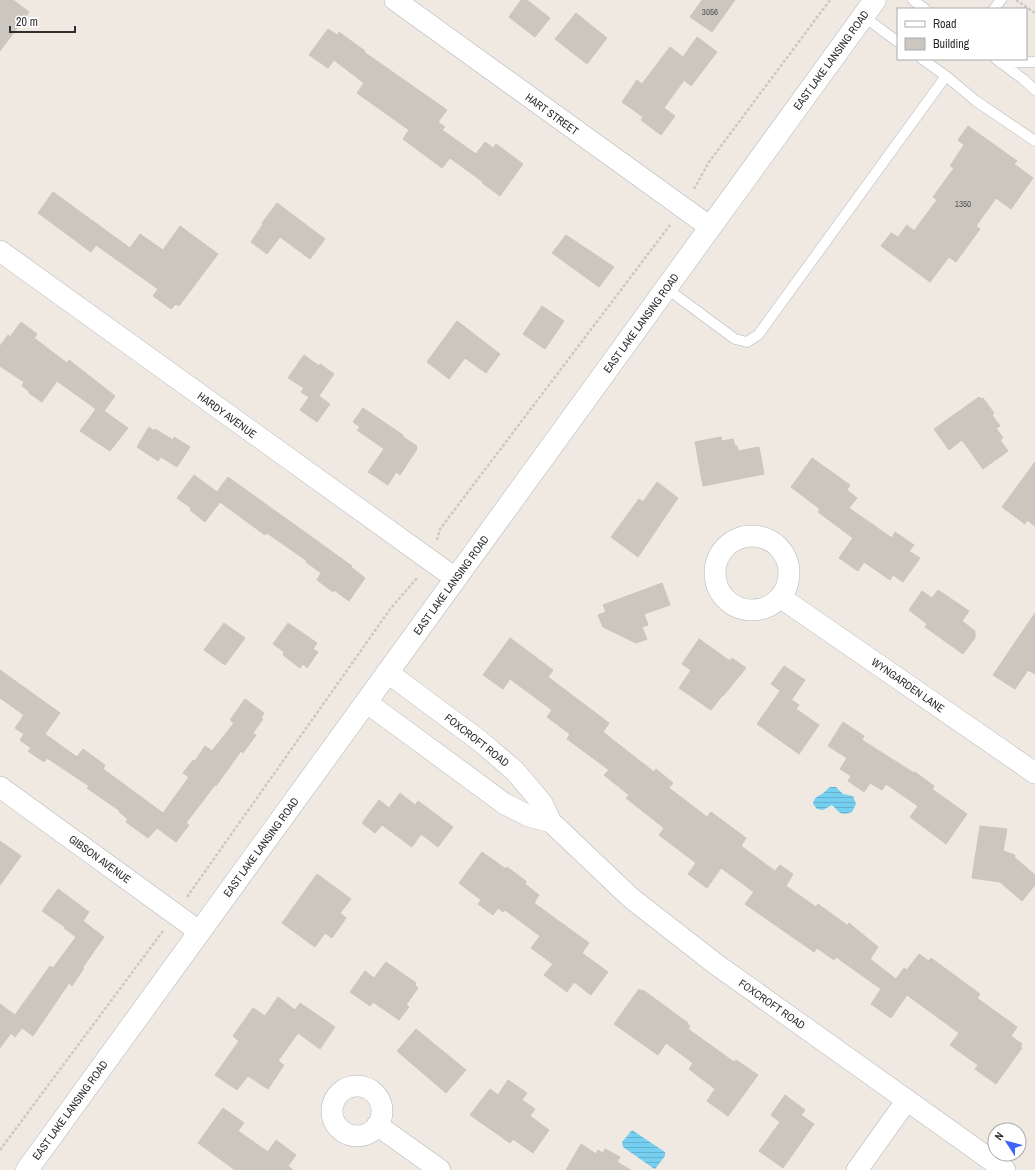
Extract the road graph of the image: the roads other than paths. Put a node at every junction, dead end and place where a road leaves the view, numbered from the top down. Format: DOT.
graph roads {
  1 [pos="395,0"];
  2 [pos="912,0"];
  3 [pos="1001,0"];
  4 [pos="867,7"];
  5 [pos="924,8"];
  6 [pos="995,8"];
  7 [pos="897,41"];
  8 [pos="923,60"];
  9 [pos="998,61"];
  10 [pos="1035,62"];
  11 [pos="946,76"];
  12 [pos="1035,90"];
  13 [pos="1035,142"];
  14 [pos="710,227"];
  15 [pos="0,251"];
  16 [pos="666,288"];
  17 [pos="455,578"];
  18 [pos="780,597"];
  19 [pos="387,672"];
  20 [pos="366,702"];
  21 [pos="1035,773"];
  22 [pos="0,787"];
  23 [pos="551,822"];
  24 [pos="200,932"];
  25 [pos="907,1100"];
  26 [pos="377,1125"];
  27 [pos="27,1170"];
  28 [pos="440,1170"];
  29 [pos="857,1170"];
  30 [pos="1005,1170"];
  1 -- 14 [label="street, HART STREET"];
  2 -- 5 [label="lane"];
  3 -- 6 [label="lane"];
  4 -- 7 [label="lane"];
  4 -- 14 [label="main road, EAST LAKE LANSING ROAD"];
  8 -- 11 [label="lane"];
  9 -- 10 [label="lane"];
  9 -- 12 [label="lane"];
  11 -- 13 [label="lane"];
  11 -- 16 [label="lane"];
  14 -- 16 [label="main road, EAST LAKE LANSING ROAD"];
  15 -- 17 [label="street, HARDY AVENUE"];
  16 -- 17 [label="main road, EAST LAKE LANSING ROAD"];
  17 -- 19 [label="main road, EAST LAKE LANSING ROAD"];
  18 -- 21 [label="street, WYNGARDEN LANE"];
  19 -- 20 [label="main road, EAST LAKE LANSING ROAD"];
  19 -- 23 [label="street, FOXCROFT ROAD"];
  20 -- 23 [label="street, FOXCROFT ROAD"];
  20 -- 24 [label="main road, EAST LAKE LANSING ROAD"];
  22 -- 24 [label="street, GIBSON AVENUE"];
  23 -- 25 [label="street, FOXCROFT ROAD"];
  24 -- 27 [label="main road, EAST LAKE LANSING ROAD"];
  25 -- 29 [label="street"];
  25 -- 30 [label="street, FOXCROFT ROAD"];
  26 -- 28 [label="street"];
}
